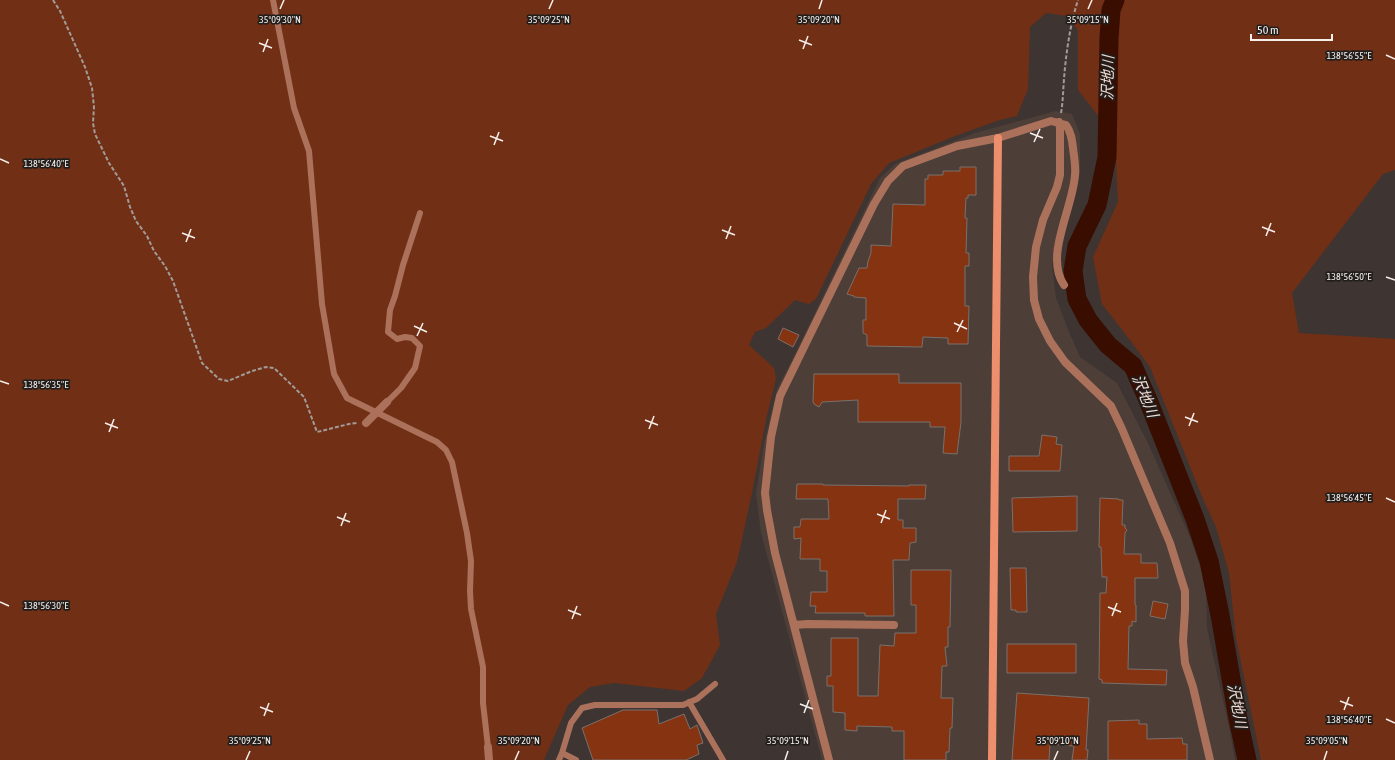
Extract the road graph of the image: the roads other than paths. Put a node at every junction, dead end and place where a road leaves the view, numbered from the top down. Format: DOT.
graph roads {
  1 [pos="273,0"];
  2 [pos="1059,122"];
  3 [pos="998,138"];
  4 [pos="420,213"];
  5 [pos="1064,285"];
  6 [pos="387,402"];
  7 [pos="366,423"];
  8 [pos="794,625"];
  9 [pos="894,625"];
  10 [pos="715,684"];
  11 [pos="689,702"];
  12 [pos="488,748"];
  13 [pos="562,753"];
  14 [pos="489,760"];
  15 [pos="559,760"];
  16 [pos="576,760"];
  17 [pos="724,760"];
  18 [pos="829,760"];
  19 [pos="992,760"];
  20 [pos="1210,760"];
  1 -- 12 [label="lane"];
  2 -- 3 [label="street"];
  2 -- 5 [label="street"];
  2 -- 20 [label="street"];
  3 -- 8 [label="street"];
  3 -- 19 [label="street"];
  4 -- 6 [label="lane"];
  6 -- 7 [label="street"];
  8 -- 9 [label="street"];
  8 -- 18 [label="street"];
  10 -- 11 [label="lane"];
  11 -- 13 [label="lane"];
  11 -- 17 [label="lane"];
  12 -- 14 [label="street"];
  13 -- 15 [label="lane"];
  13 -- 16 [label="lane"];
}
